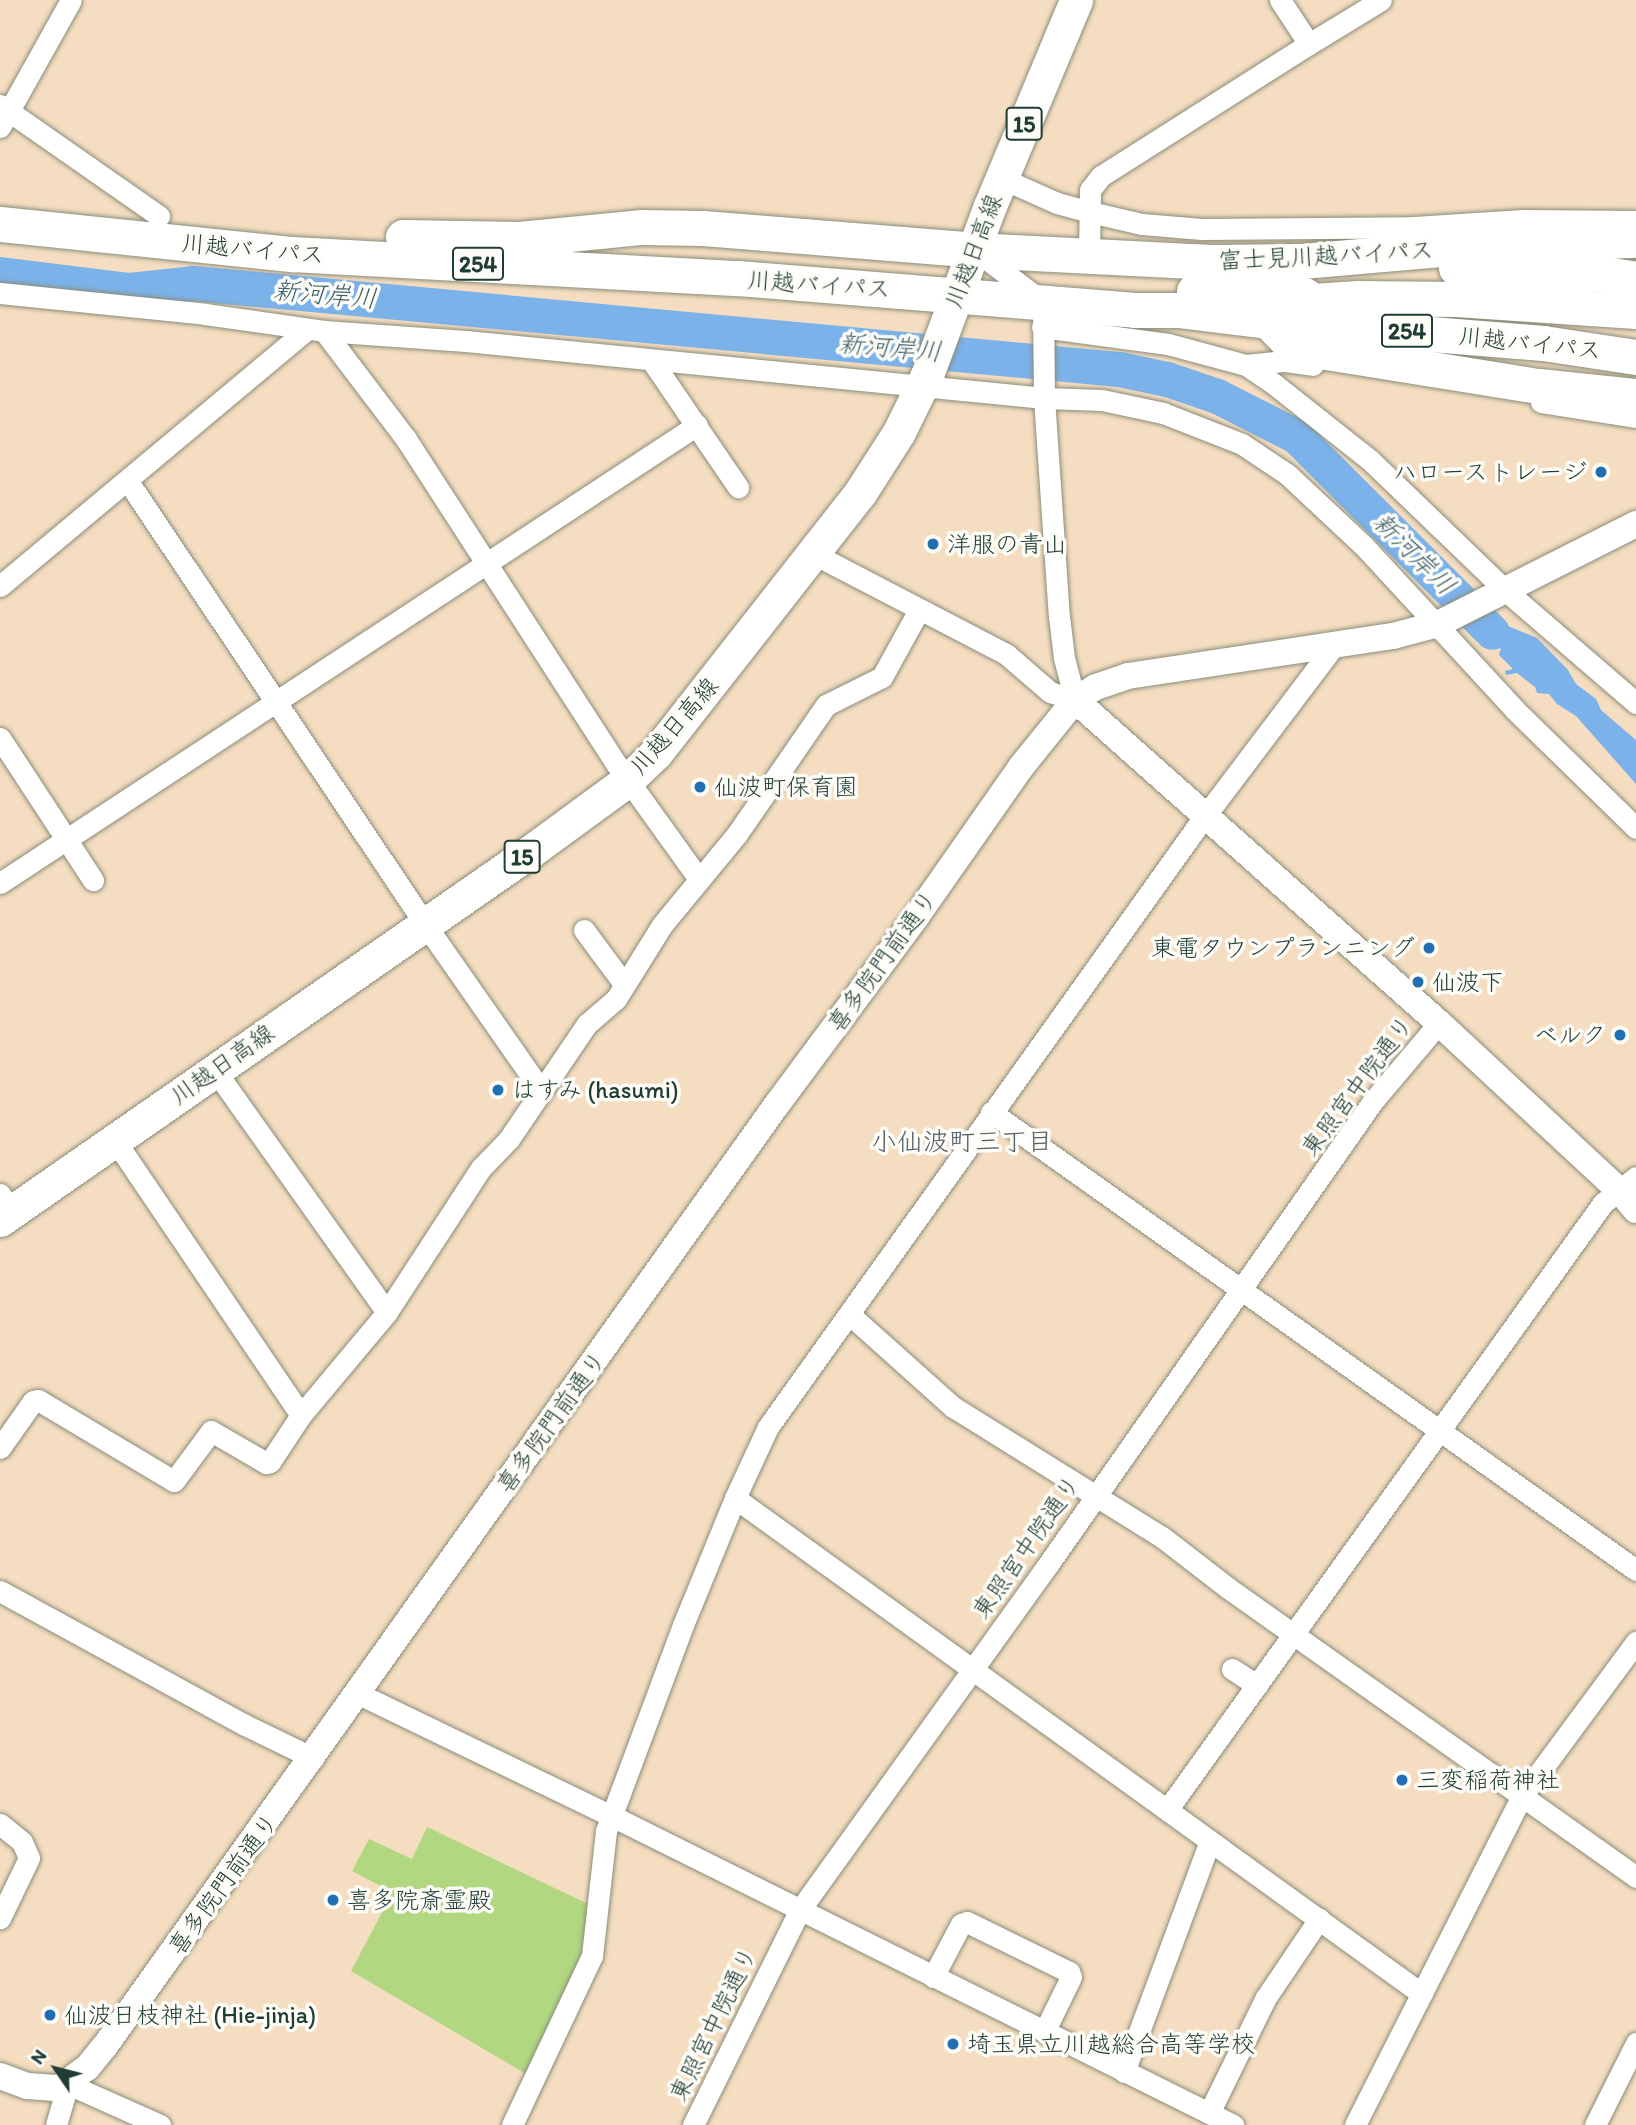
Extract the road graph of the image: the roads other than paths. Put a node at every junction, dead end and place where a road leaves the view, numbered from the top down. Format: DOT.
graph roads {
  1 [pos="71,0"];
  2 [pos="1076,0"];
  3 [pos="1280,0"];
  4 [pos="1381,0"];
  5 [pos="1309,44"];
  6 [pos="3,115"];
  7 [pos="1001,178"];
  8 [pos="0,203"];
  9 [pos="1090,212"];
  10 [pos="159,216"];
  11 [pos="0,223"];
  12 [pos="1635,224"];
  13 [pos="974,250"];
  14 [pos="1089,255"];
  15 [pos="1302,261"];
  16 [pos="1636,279"];
  17 [pos="0,293"];
  18 [pos="957,295"];
  19 [pos="1358,298"];
  20 [pos="1178,310"];
  21 [pos="1636,311"];
  22 [pos="1269,321"];
  23 [pos="1042,322"];
  24 [pos="315,330"];
  25 [pos="1636,357"];
  26 [pos="652,361"];
  27 [pos="1245,365"];
  28 [pos="925,381"];
  29 [pos="1044,390"];
  30 [pos="1636,396"];
  31 [pos="1636,418"];
  32 [pos="697,425"];
  33 [pos="127,480"];
  34 [pos="738,487"];
  35 [pos="1636,524"];
  36 [pos="812,553"];
  37 [pos="487,563"];
  38 [pos="0,586"];
  39 [pos="1502,592"];
  40 [pos="919,610"];
  41 [pos="1441,622"];
  42 [pos="1335,644"];
  43 [pos="276,701"];
  44 [pos="1075,701"];
  45 [pos="1636,703"];
  46 [pos="0,738"];
  47 [pos="628,779"];
  48 [pos="1206,814"];
  49 [pos="1636,828"];
  50 [pos="65,838"];
  51 [pos="699,879"];
  52 [pos="93,880"];
  53 [pos="0,883"];
  54 [pos="425,924"];
  55 [pos="584,930"];
  56 [pos="624,984"];
  57 [pos="1439,1023"];
  58 [pos="214,1069"];
  59 [pos="541,1090"];
  60 [pos="991,1112"];
  61 [pos="114,1139"];
  62 [pos="1631,1192"];
  63 [pos="4,1208"];
  64 [pos="1242,1289"];
  65 [pos="387,1312"];
  66 [pos="849,1314"];
  67 [pos="301,1415"];
  68 [pos="1441,1430"];
  69 [pos="0,1448"];
  70 [pos="1095,1495"];
  71 [pos="735,1498"];
  72 [pos="1636,1570"];
  73 [pos="0,1591"];
  74 [pos="1293,1634"];
  75 [pos="1636,1642"];
  76 [pos="1232,1669"];
  77 [pos="970,1670"];
  78 [pos="1256,1685"];
  79 [pos="357,1693"];
  80 [pos="313,1758"];
  81 [pos="1522,1796"];
  82 [pos="1167,1810"];
  83 [pos="612,1816"];
  84 [pos="0,1824"];
  85 [pos="1210,1841"];
  86 [pos="1636,1877"];
  87 [pos="799,1910"];
  88 [pos="0,1918"];
  89 [pos="1318,1919"];
  90 [pos="933,1977"];
  91 [pos="1423,1994"];
  92 [pos="1044,2032"];
  93 [pos="1636,2043"];
  94 [pos="1124,2072"];
  95 [pos="0,2076"];
  96 [pos="68,2084"];
  97 [pos="1209,2113"];
  98 [pos="55,2125"];
  99 [pos="160,2125"];
  100 [pos="512,2125"];
  101 [pos="693,2125"];
  102 [pos="1233,2125"];
  103 [pos="1355,2125"];
  104 [pos="1595,2125"];
  1 -- 6 [label="street"];
  2 -- 7 [label="main road, 川越日高線 / 15"];
  3 -- 5 [label="street"];
  4 -- 5 [label="street"];
  5 -- 9 [label="street"];
  6 -- 10 [label="street"];
  7 -- 9 [label="street"];
  7 -- 13 [label="main road, 川越日高線 / 15"];
  8 -- 10 [label="highway, 川越バイパス / 254"];
  9 -- 12 [label="street"];
  9 -- 14 [label="street"];
  10 -- 13 [label="highway, 川越バイパス / 254"];
  11 -- 18 [label="highway, 川越バイパス / 254"];
  12 -- 15 [label="highway, 富士見川越バイパス / 254"];
  13 -- 14 [label="highway, 富士見川越バイパス / 254"];
  13 -- 18 [label="main road, 川越日高線 / 15"];
  13 -- 19 [label="highway"];
  13 -- 23 [label="street"];
  14 -- 15 [label="highway, 富士見川越バイパス / 254"];
  15 -- 16 [label="highway, 254"];
  17 -- 24 [label="street"];
  18 -- 23 [label="highway, 川越バイパス / 254"];
  18 -- 28 [label="main road, 川越日高線 / 15"];
  19 -- 20 [label="highway, 富士見川越バイパス / 254"];
  19 -- 21 [label="highway, 富士見川越バイパス / 254"];
  20 -- 22 [label="highway, 川越バイパス / 254"];
  20 -- 23 [label="highway, 川越バイパス / 254"];
  22 -- 25 [label="highway, 川越バイパス / 254"];
  22 -- 30 [label="highway, 254"];
  23 -- 27 [label="street"];
  23 -- 29 [label="street"];
  24 -- 26 [label="street"];
  24 -- 33 [label="street"];
  24 -- 37 [label="street"];
  26 -- 28 [label="street"];
  26 -- 32 [label="street"];
  27 -- 31 [label="street"];
  27 -- 39 [label="street"];
  28 -- 29 [label="street"];
  28 -- 36 [label="main road, 川越日高線 / 15"];
  29 -- 41 [label="street"];
  29 -- 44 [label="street"];
  32 -- 34 [label="street"];
  32 -- 37 [label="street"];
  33 -- 38 [label="street"];
  33 -- 43 [label="street"];
  35 -- 39 [label="street, 喜多院門前通り"];
  36 -- 40 [label="street"];
  36 -- 47 [label="main road, 川越日高線 / 15"];
  37 -- 43 [label="street"];
  37 -- 47 [label="street"];
  39 -- 41 [label="street, 喜多院門前通り"];
  39 -- 45 [label="street"];
  40 -- 44 [label="street"];
  40 -- 51 [label="street"];
  41 -- 42 [label="street, 喜多院門前通り"];
  41 -- 49 [label="street"];
  42 -- 44 [label="street, 喜多院門前通り"];
  42 -- 48 [label="street"];
  43 -- 50 [label="street"];
  43 -- 54 [label="street"];
  44 -- 48 [label="street"];
  44 -- 79 [label="street, 喜多院門前通り"];
  46 -- 50 [label="street"];
  47 -- 51 [label="street"];
  47 -- 54 [label="main road, 川越日高線 / 15"];
  48 -- 57 [label="street"];
  48 -- 60 [label="street"];
  50 -- 52 [label="street"];
  50 -- 53 [label="street"];
  51 -- 56 [label="street"];
  54 -- 58 [label="main road, 川越日高線 / 15"];
  54 -- 59 [label="street"];
  55 -- 56 [label="street"];
  56 -- 59 [label="street"];
  57 -- 62 [label="street"];
  57 -- 64 [label="street, 東照宮中院通り"];
  58 -- 61 [label="main road, 川越日高線 / 15"];
  58 -- 65 [label="street"];
  59 -- 65 [label="street"];
  60 -- 64 [label="street"];
  60 -- 66 [label="street"];
  61 -- 63 [label="main road, 川越日高線 / 15"];
  61 -- 67 [label="street"];
  62 -- 68 [label="street"];
  64 -- 68 [label="street"];
  64 -- 70 [label="street, 東照宮中院通り"];
  65 -- 67 [label="street"];
  66 -- 70 [label="street"];
  66 -- 71 [label="street"];
  67 -- 69 [label="street"];
  68 -- 72 [label="street"];
  68 -- 74 [label="street"];
  70 -- 74 [label="street"];
  70 -- 77 [label="street, 東照宮中院通り"];
  71 -- 77 [label="street"];
  71 -- 83 [label="street"];
  73 -- 80 [label="street"];
  74 -- 78 [label="street"];
  74 -- 81 [label="street"];
  75 -- 81 [label="street"];
  76 -- 78 [label="street"];
  77 -- 82 [label="street"];
  77 -- 87 [label="street, 東照宮中院通り"];
  78 -- 82 [label="street"];
  79 -- 80 [label="street, 喜多院門前通り"];
  79 -- 83 [label="street"];
  80 -- 96 [label="street, 喜多院門前通り"];
  81 -- 86 [label="street"];
  81 -- 91 [label="street"];
  82 -- 85 [label="street"];
  83 -- 87 [label="street"];
  83 -- 100 [label="street"];
  84 -- 88 [label="street"];
  85 -- 89 [label="street"];
  85 -- 94 [label="street"];
  87 -- 90 [label="street"];
  87 -- 101 [label="street, 東照宮中院通り"];
  89 -- 91 [label="street"];
  89 -- 97 [label="street"];
  90 -- 92 [label="street"];
  90 -- 92 [label="street"];
  91 -- 103 [label="street"];
  92 -- 94 [label="street"];
  93 -- 104 [label="street"];
  94 -- 97 [label="street"];
  95 -- 96 [label="street"];
  96 -- 98 [label="street"];
  96 -- 99 [label="street"];
  97 -- 102 [label="street"];
}
